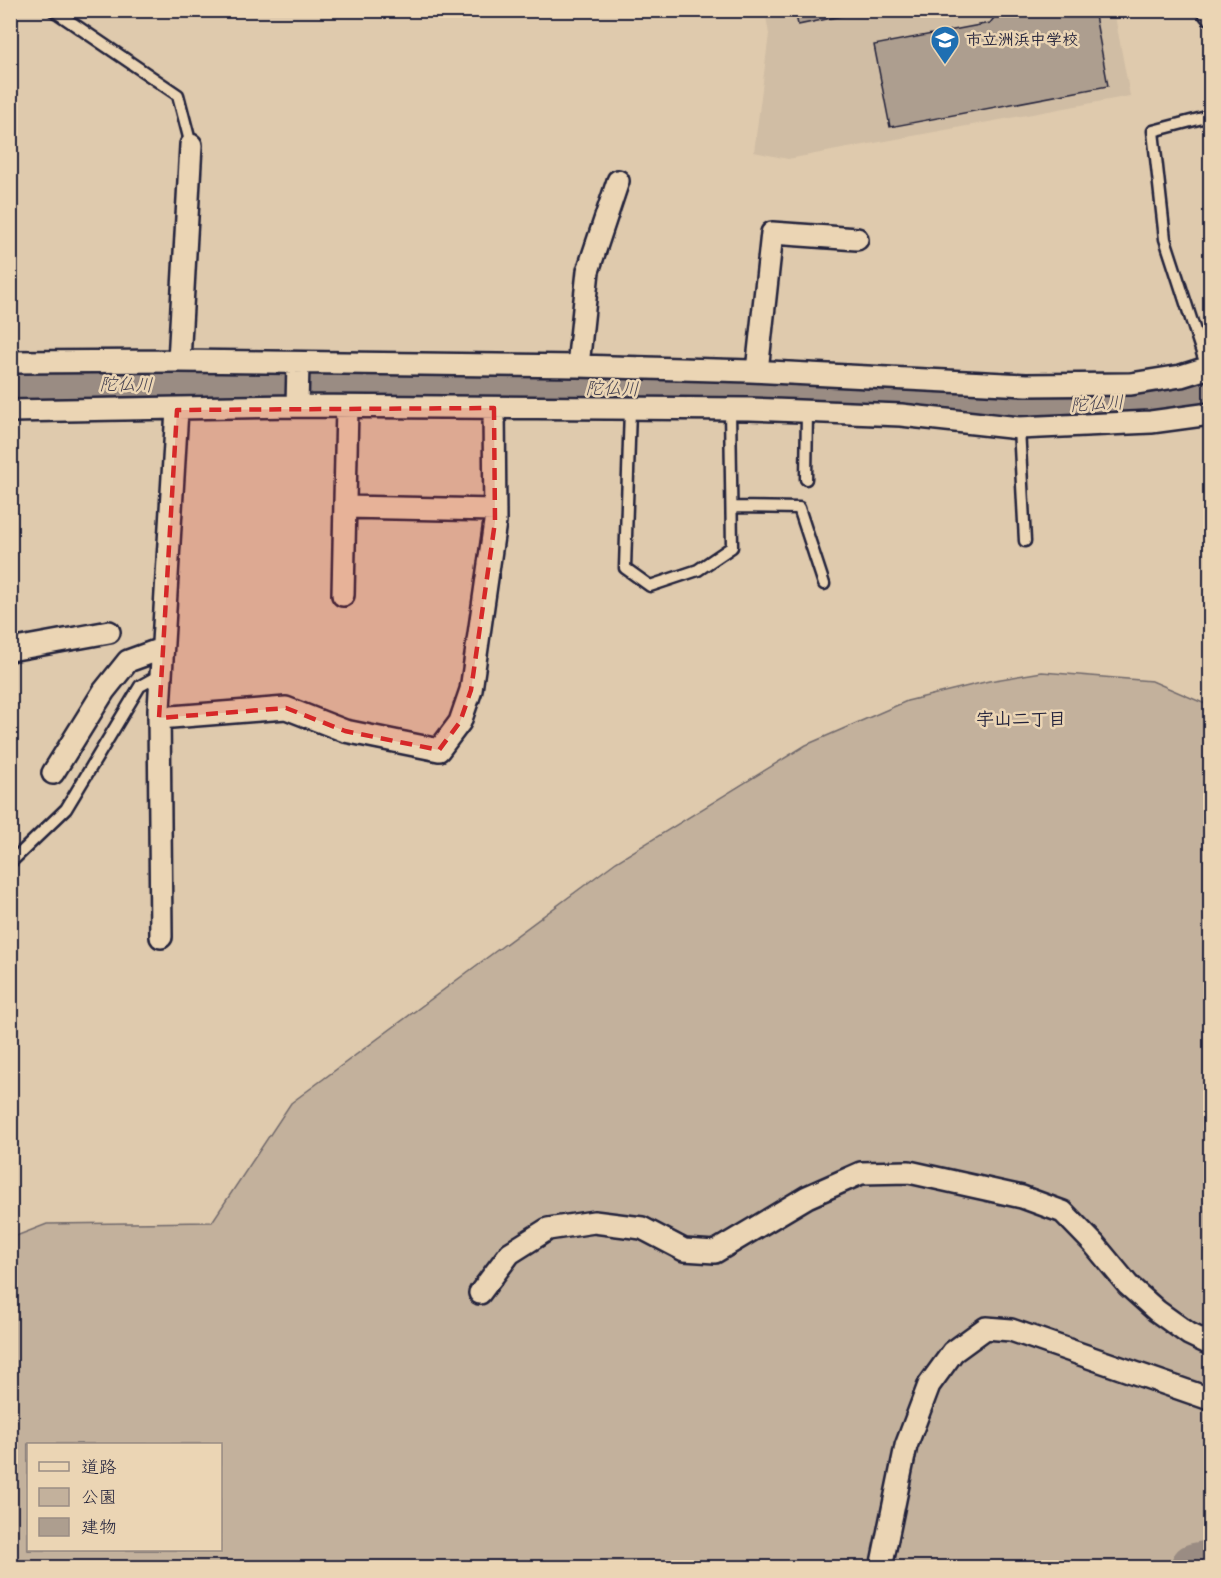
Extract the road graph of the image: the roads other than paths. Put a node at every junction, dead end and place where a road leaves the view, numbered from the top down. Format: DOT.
graph roads {
  1 [pos="53,10"];
  2 [pos="1210,116"];
  3 [pos="191,145"];
  4 [pos="618,181"];
  5 [pos="857,239"];
  6 [pos="179,361"];
  7 [pos="10,362"];
  8 [pos="298,364"];
  9 [pos="578,366"];
  10 [pos="1209,368"];
  11 [pos="757,371"];
  12 [pos="297,406"];
  13 [pos="347,407"];
  14 [pos="494,408"];
  15 [pos="630,409"];
  16 [pos="730,409"];
  17 [pos="177,410"];
  18 [pos="10,411"];
  19 [pos="807,411"];
  20 [pos="1210,414"];
  21 [pos="1019,428"];
  22 [pos="806,478"];
  23 [pos="345,507"];
  24 [pos="732,507"];
  25 [pos="495,510"];
  26 [pos="1025,541"];
  27 [pos="824,584"];
  28 [pos="343,595"];
  29 [pos="110,632"];
  30 [pos="161,649"];
  31 [pos="10,650"];
  32 [pos="160,675"];
  33 [pos="159,718"];
  34 [pos="53,773"];
  35 [pos="10,863"];
  36 [pos="161,937"];
  37 [pos="480,1293"];
  38 [pos="1210,1344"];
  39 [pos="1210,1399"];
  40 [pos="881,1568"];
  1 -- 3 [label="lane"];
  2 -- 10 [label="lane"];
  3 -- 6 [label="street"];
  4 -- 9 [label="street"];
  5 -- 11 [label="street"];
  6 -- 7 [label="street"];
  6 -- 8 [label="street"];
  8 -- 9 [label="street"];
  8 -- 12 [label="street"];
  9 -- 11 [label="street"];
  10 -- 11 [label="street"];
  12 -- 13 [label="street"];
  12 -- 17 [label="street"];
  13 -- 14 [label="street"];
  13 -- 23 [label="street"];
  14 -- 15 [label="street"];
  14 -- 25 [label="street"];
  15 -- 16 [label="street"];
  15 -- 24 [label="lane"];
  16 -- 19 [label="street"];
  16 -- 24 [label="lane"];
  17 -- 18 [label="street"];
  17 -- 30 [label="street"];
  19 -- 21 [label="street"];
  19 -- 22 [label="lane"];
  20 -- 21 [label="street"];
  21 -- 26 [label="lane"];
  23 -- 25 [label="street"];
  23 -- 28 [label="street"];
  24 -- 27 [label="lane"];
  25 -- 33 [label="street"];
  29 -- 31 [label="street"];
  30 -- 32 [label="street"];
  30 -- 34 [label="street"];
  32 -- 33 [label="street"];
  32 -- 35 [label="lane"];
  33 -- 36 [label="street"];
  37 -- 38 [label="street"];
  39 -- 40 [label="street"];
}
